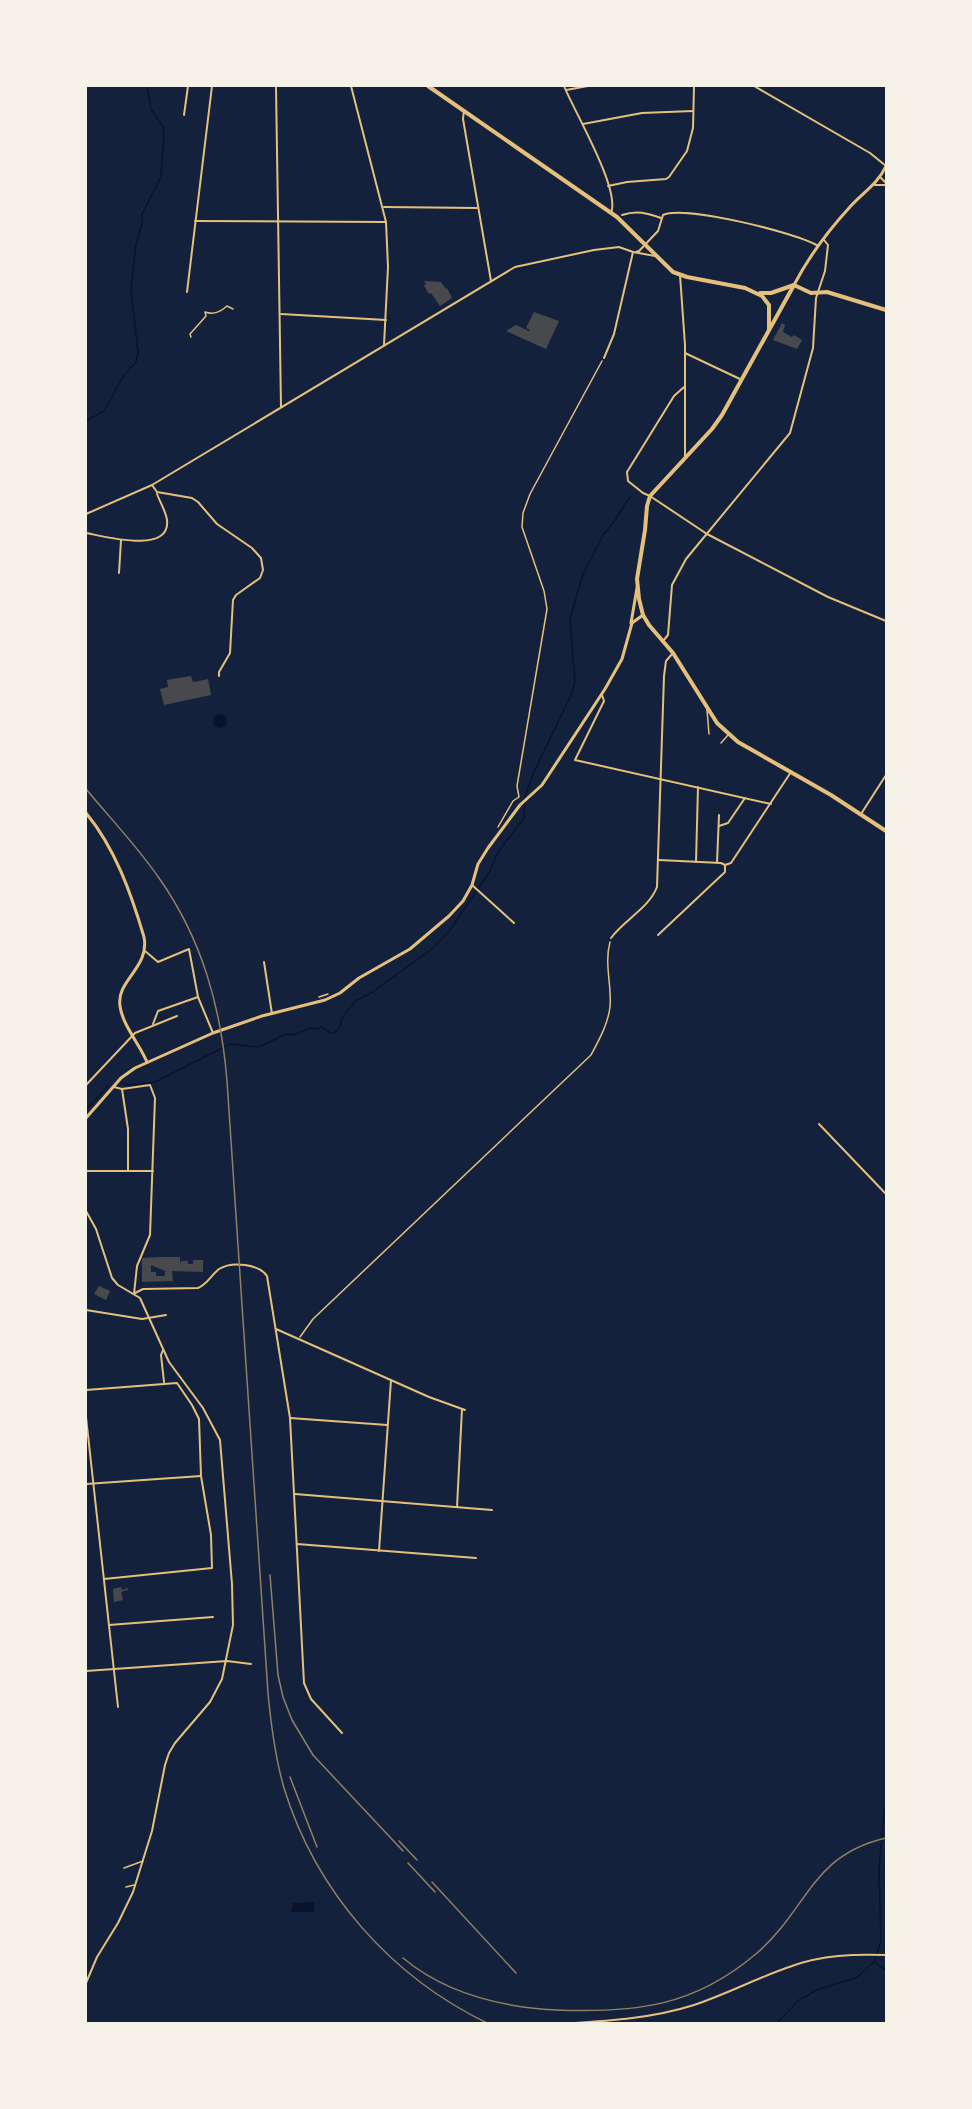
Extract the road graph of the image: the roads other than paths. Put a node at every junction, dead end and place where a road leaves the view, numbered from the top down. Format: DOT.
graph roads {
  1 [pos="188,86"];
  2 [pos="212,86"];
  3 [pos="276,86"];
  4 [pos="351,86"];
  5 [pos="428,86"];
  6 [pos="564,86"];
  7 [pos="588,86"];
  8 [pos="694,86"];
  9 [pos="754,86"];
  10 [pos="566,90"];
  11 [pos="464,110"];
  12 [pos="693,111"];
  13 [pos="184,115"];
  14 [pos="583,124"];
  15 [pos="886,166"];
  16 [pos="880,177"];
  17 [pos="886,184"];
  18 [pos="874,185"];
  19 [pos="608,186"];
  20 [pos="383,207"];
  21 [pos="477,208"];
  22 [pos="611,213"];
  23 [pos="622,215"];
  24 [pos="661,218"];
  25 [pos="195,222"];
  26 [pos="278,222"];
  27 [pos="386,222"];
  28 [pos="824,240"];
  29 [pos="645,245"];
  30 [pos="818,246"];
  31 [pos="633,252"];
  32 [pos="657,257"];
  33 [pos="680,275"];
  34 [pos="491,281"];
  35 [pos="794,285"];
  36 [pos="187,292"];
  37 [pos="756,292"];
  38 [pos="818,293"];
  39 [pos="886,310"];
  40 [pos="280,314"];
  41 [pos="386,320"];
  42 [pos="769,331"];
  43 [pos="384,345"];
  44 [pos="685,353"];
  45 [pos="604,358"];
  46 [pos="742,380"];
  47 [pos="684,387"];
  48 [pos="281,407"];
  49 [pos="685,457"];
  50 [pos="152,485"];
  51 [pos="157,492"];
  52 [pos="650,496"];
  53 [pos="86,514"];
  54 [pos="86,533"];
  55 [pos="707,534"];
  56 [pos="121,540"];
  57 [pos="119,573"];
  58 [pos="637,587"];
  59 [pos="643,615"];
  60 [pos="886,621"];
  61 [pos="631,625"];
  62 [pos="663,641"];
  63 [pos="673,653"];
  64 [pos="219,676"];
  65 [pos="602,695"];
  66 [pos="707,709"];
  67 [pos="709,734"];
  68 [pos="728,734"];
  69 [pos="721,743"];
  70 [pos="791,772"];
  71 [pos="886,775"];
  72 [pos="662,779"];
  73 [pos="698,786"];
  74 [pos="745,798"];
  75 [pos="771,804"];
  76 [pos="86,813"];
  77 [pos="861,814"];
  78 [pos="719,815"];
  79 [pos="719,826"];
  80 [pos="886,831"];
  81 [pos="659,860"];
  82 [pos="696,862"];
  83 [pos="717,863"];
  84 [pos="725,865"];
  85 [pos="472,885"];
  86 [pos="514,923"];
  87 [pos="658,936"];
  88 [pos="611,938"];
  89 [pos="145,951"];
  90 [pos="264,962"];
  91 [pos="198,997"];
  92 [pos="272,1014"];
  93 [pos="177,1016"];
  94 [pos="153,1024"];
  95 [pos="213,1033"];
  96 [pos="133,1035"];
  97 [pos="147,1062"];
  98 [pos="86,1085"];
  99 [pos="113,1086"];
  100 [pos="122,1089"];
  101 [pos="86,1118"];
  102 [pos="819,1124"];
  103 [pos="86,1171"];
  104 [pos="128,1171"];
  105 [pos="153,1171"];
  106 [pos="886,1194"];
  107 [pos="86,1211"];
  108 [pos="134,1294"];
  109 [pos="86,1310"];
  110 [pos="166,1315"];
  111 [pos="148,1317"];
  112 [pos="276,1329"];
  113 [pos="163,1350"];
  114 [pos="391,1379"];
  115 [pos="164,1382"];
  116 [pos="86,1390"];
  117 [pos="86,1417"];
  118 [pos="290,1418"];
  119 [pos="387,1425"];
  120 [pos="201,1476"];
  121 [pos="93,1482"];
  122 [pos="86,1484"];
  123 [pos="294,1494"];
  124 [pos="382,1501"];
  125 [pos="457,1507"];
  126 [pos="492,1510"];
  127 [pos="297,1545"];
  128 [pos="379,1551"];
  129 [pos="476,1558"];
  130 [pos="104,1579"];
  131 [pos="213,1617"];
  132 [pos="109,1625"];
  133 [pos="227,1661"];
  134 [pos="251,1664"];
  135 [pos="114,1669"];
  136 [pos="86,1671"];
  137 [pos="118,1707"];
  138 [pos="342,1733"];
  139 [pos="144,1861"];
  140 [pos="124,1868"];
  141 [pos="135,1885"];
  142 [pos="126,1887"];
  143 [pos="886,1955"];
  144 [pos="86,1983"];
  145 [pos="559,2024"];
  1 -- 13 [label="street"];
  2 -- 25 [label="street"];
  3 -- 26 [label="street"];
  4 -- 20 [label="street"];
  5 -- 11 [label="main road"];
  6 -- 10 [label="street"];
  7 -- 10 [label="street"];
  8 -- 12 [label="street"];
  9 -- 15 [label="street"];
  10 -- 14 [label="street"];
  11 -- 21 [label="street"];
  11 -- 22 [label="main road"];
  12 -- 14 [label="street"];
  12 -- 19 [label="street"];
  14 -- 19 [label="street"];
  15 -- 16 [label="street"];
  16 -- 17 [label="street"];
  16 -- 18 [label="street"];
  17 -- 18 [label="street"];
  18 -- 28 [label="street"];
  19 -- 22 [label="street"];
  20 -- 21 [label="street"];
  20 -- 27 [label="street"];
  21 -- 34 [label="street"];
  22 -- 29 [label="main road"];
  23 -- 24 [label="street"];
  24 -- 29 [label="street"];
  24 -- 30 [label="street"];
  25 -- 26 [label="street"];
  25 -- 36 [label="street"];
  26 -- 27 [label="street"];
  26 -- 40 [label="street"];
  27 -- 41 [label="street"];
  28 -- 30 [label="street"];
  28 -- 38 [label="street"];
  29 -- 31 [label="street"];
  29 -- 32 [label="main road"];
  30 -- 35 [label="street"];
  31 -- 32 [label="street"];
  31 -- 34 [label="street"];
  31 -- 45 [label="street"];
  32 -- 33 [label="main road"];
  33 -- 37 [label="main road"];
  33 -- 44 [label="street"];
  34 -- 43 [label="street"];
  35 -- 37 [label="main road"];
  35 -- 38 [label="main road"];
  35 -- 42 [label="main road"];
  37 -- 42 [label="main road"];
  38 -- 39 [label="main road"];
  38 -- 55 [label="street"];
  40 -- 41 [label="street"];
  40 -- 48 [label="street"];
  41 -- 43 [label="street"];
  42 -- 46 [label="main road"];
  43 -- 48 [label="street"];
  44 -- 46 [label="street"];
  44 -- 47 [label="street"];
  46 -- 49 [label="main road"];
  47 -- 49 [label="street"];
  47 -- 52 [label="street"];
  48 -- 50 [label="street"];
  49 -- 52 [label="main road"];
  50 -- 51 [label="street"];
  50 -- 53 [label="street"];
  51 -- 56 [label="street"];
  51 -- 64 [label="street"];
  52 -- 55 [label="street"];
  52 -- 58 [label="main road"];
  54 -- 56 [label="street"];
  55 -- 60 [label="street"];
  55 -- 62 [label="street"];
  56 -- 57 [label="street"];
  58 -- 59 [label="main road"];
  58 -- 61 [label="street"];
  59 -- 61 [label="street"];
  59 -- 62 [label="main road"];
  61 -- 65 [label="street"];
  62 -- 63 [label="main road"];
  63 -- 66 [label="main road"];
  63 -- 72 [label="street"];
  65 -- 72 [label="street"];
  65 -- 85 [label="street"];
  66 -- 67 [label="lane"];
  66 -- 68 [label="main road"];
  68 -- 69 [label="lane"];
  68 -- 70 [label="main road"];
  70 -- 75 [label="street"];
  70 -- 77 [label="main road"];
  71 -- 77 [label="street"];
  72 -- 73 [label="street"];
  72 -- 81 [label="street"];
  73 -- 74 [label="street"];
  73 -- 82 [label="street"];
  74 -- 75 [label="street"];
  74 -- 79 [label="street"];
  75 -- 84 [label="street"];
  76 -- 89 [label="street"];
  77 -- 80 [label="main road"];
  78 -- 79 [label="street"];
  79 -- 83 [label="street"];
  81 -- 82 [label="street"];
  81 -- 88 [label="street"];
  82 -- 83 [label="street"];
  83 -- 84 [label="street"];
  84 -- 87 [label="street"];
  85 -- 86 [label="street"];
  85 -- 92 [label="street"];
  89 -- 91 [label="street"];
  89 -- 96 [label="street"];
  90 -- 92 [label="street"];
  91 -- 94 [label="street"];
  91 -- 95 [label="street"];
  92 -- 95 [label="street"];
  93 -- 94 [label="street"];
  94 -- 96 [label="street"];
  95 -- 97 [label="street"];
  96 -- 97 [label="street"];
  96 -- 98 [label="street"];
  97 -- 99 [label="street"];
  99 -- 100 [label="street"];
  99 -- 101 [label="street"];
  100 -- 104 [label="street"];
  100 -- 105 [label="street"];
  102 -- 106 [label="street"];
  103 -- 104 [label="street"];
  104 -- 105 [label="street"];
  105 -- 108 [label="street"];
  107 -- 108 [label="street"];
  108 -- 111 [label="street"];
  108 -- 112 [label="street"];
  109 -- 111 [label="street"];
  110 -- 111 [label="street"];
  111 -- 113 [label="street"];
  112 -- 114 [label="street"];
  112 -- 118 [label="street"];
  113 -- 115 [label="street"];
  113 -- 133 [label="street"];
  114 -- 119 [label="street"];
  114 -- 125 [label="street"];
  115 -- 116 [label="street"];
  115 -- 120 [label="street"];
  117 -- 121 [label="street"];
  118 -- 119 [label="street"];
  118 -- 123 [label="street"];
  119 -- 124 [label="street"];
  120 -- 121 [label="street"];
  120 -- 130 [label="street"];
  121 -- 122 [label="street"];
  121 -- 130 [label="street"];
  123 -- 124 [label="street"];
  123 -- 127 [label="street"];
  124 -- 125 [label="street"];
  124 -- 128 [label="street"];
  125 -- 126 [label="street"];
  127 -- 128 [label="street"];
  127 -- 138 [label="street"];
  128 -- 129 [label="street"];
  130 -- 132 [label="street"];
  131 -- 132 [label="street"];
  132 -- 135 [label="street"];
  133 -- 134 [label="street"];
  133 -- 135 [label="street"];
  133 -- 139 [label="street"];
  135 -- 136 [label="street"];
  135 -- 137 [label="street"];
  139 -- 140 [label="lane"];
  139 -- 141 [label="street"];
  141 -- 142 [label="lane"];
  141 -- 144 [label="street"];
  143 -- 145 [label="street"];
}
